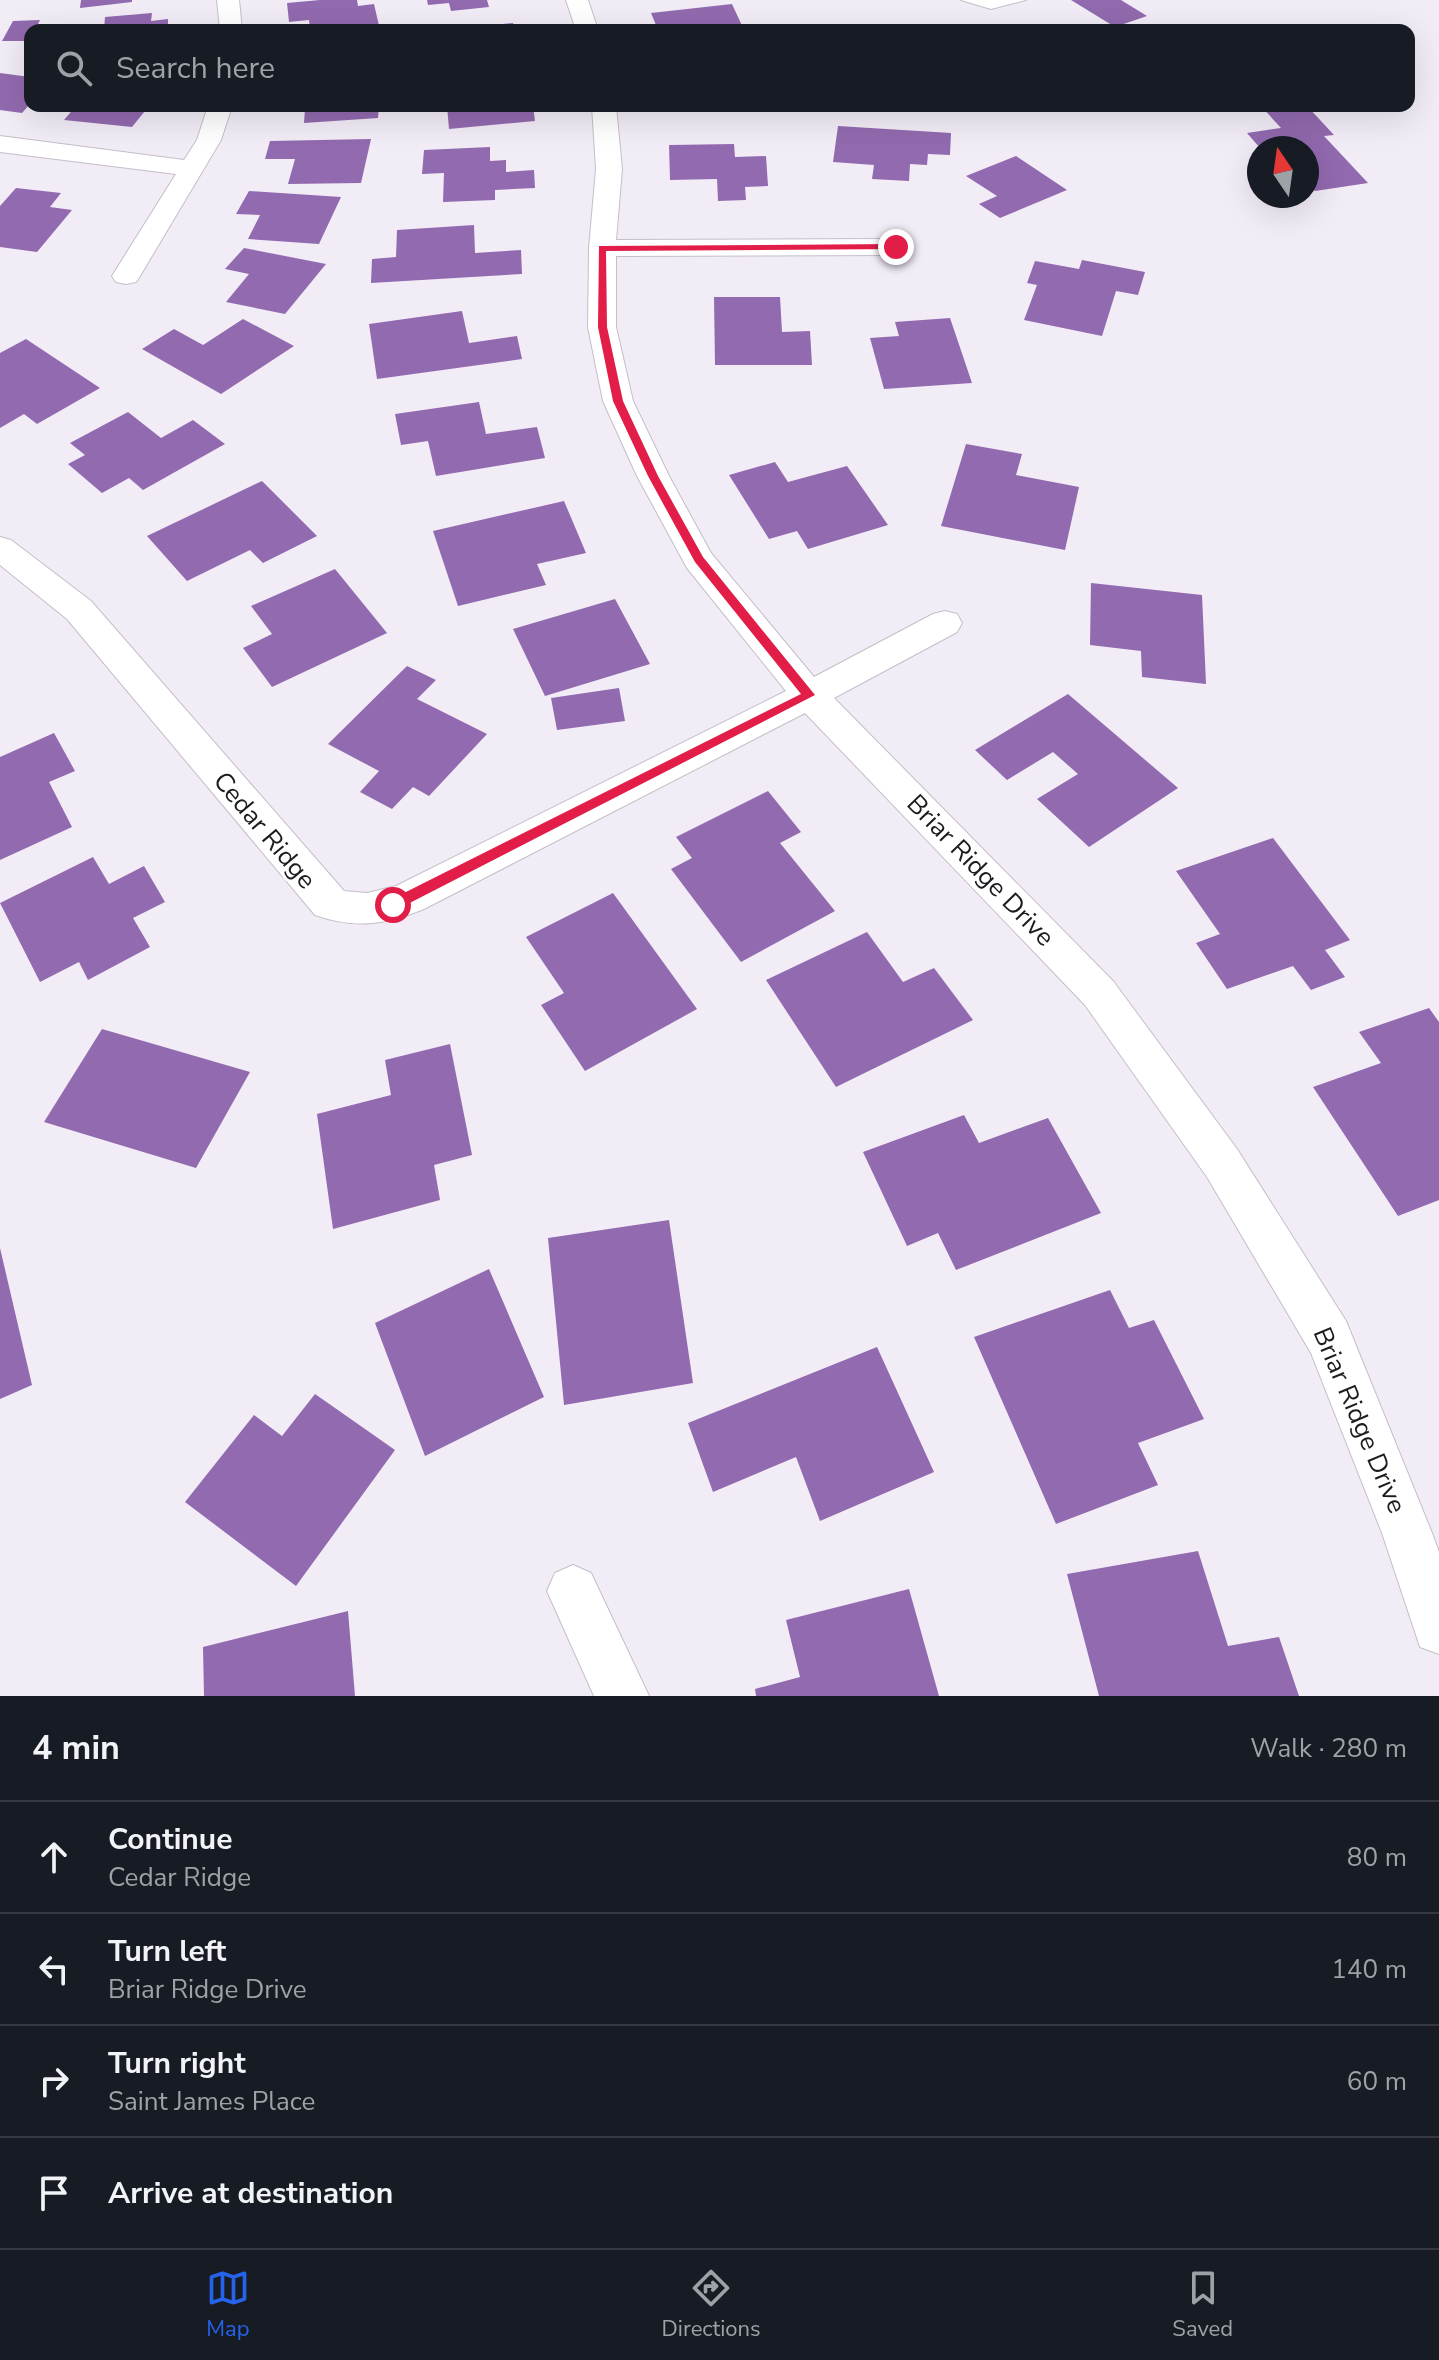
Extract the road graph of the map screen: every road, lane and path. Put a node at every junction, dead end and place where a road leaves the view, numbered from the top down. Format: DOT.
graph roads {
  1 [pos="228,0"];
  2 [pos="577,0"];
  3 [pos="967,0"];
  4 [pos="1020,0"];
  5 [pos="230,24"];
  6 [pos="585,24"];
  7 [pos="218,112"];
  8 [pos="604,112"];
  9 [pos="0,144"];
  10 [pos="191,168"];
  11 [pos="896,247"];
  12 [pos="602,248"];
  13 [pos="126,276"];
  14 [pos="0,548"];
  15 [pos="945,623"];
  16 [pos="809,695"];
  17 [pos="573,1591"];
  18 [pos="1439,1628"];
  19 [pos="622,1696"];
  1 -- 5 [label="street"];
  2 -- 6 [label="street"];
  3 -- 4 [label="lane"];
  7 -- 10 [label="street"];
  8 -- 12 [label="street, Briar Ridge Drive"];
  9 -- 10 [label="street"];
  10 -- 13 [label="street"];
  11 -- 12 [label="street"];
  12 -- 16 [label="street, Briar Ridge Drive"];
  14 -- 16 [label="street, Cedar Ridge"];
  15 -- 16 [label="street, Cedar Ridge"];
  16 -- 18 [label="street, Briar Ridge Drive"];
  17 -- 19 [label="street"];
}
